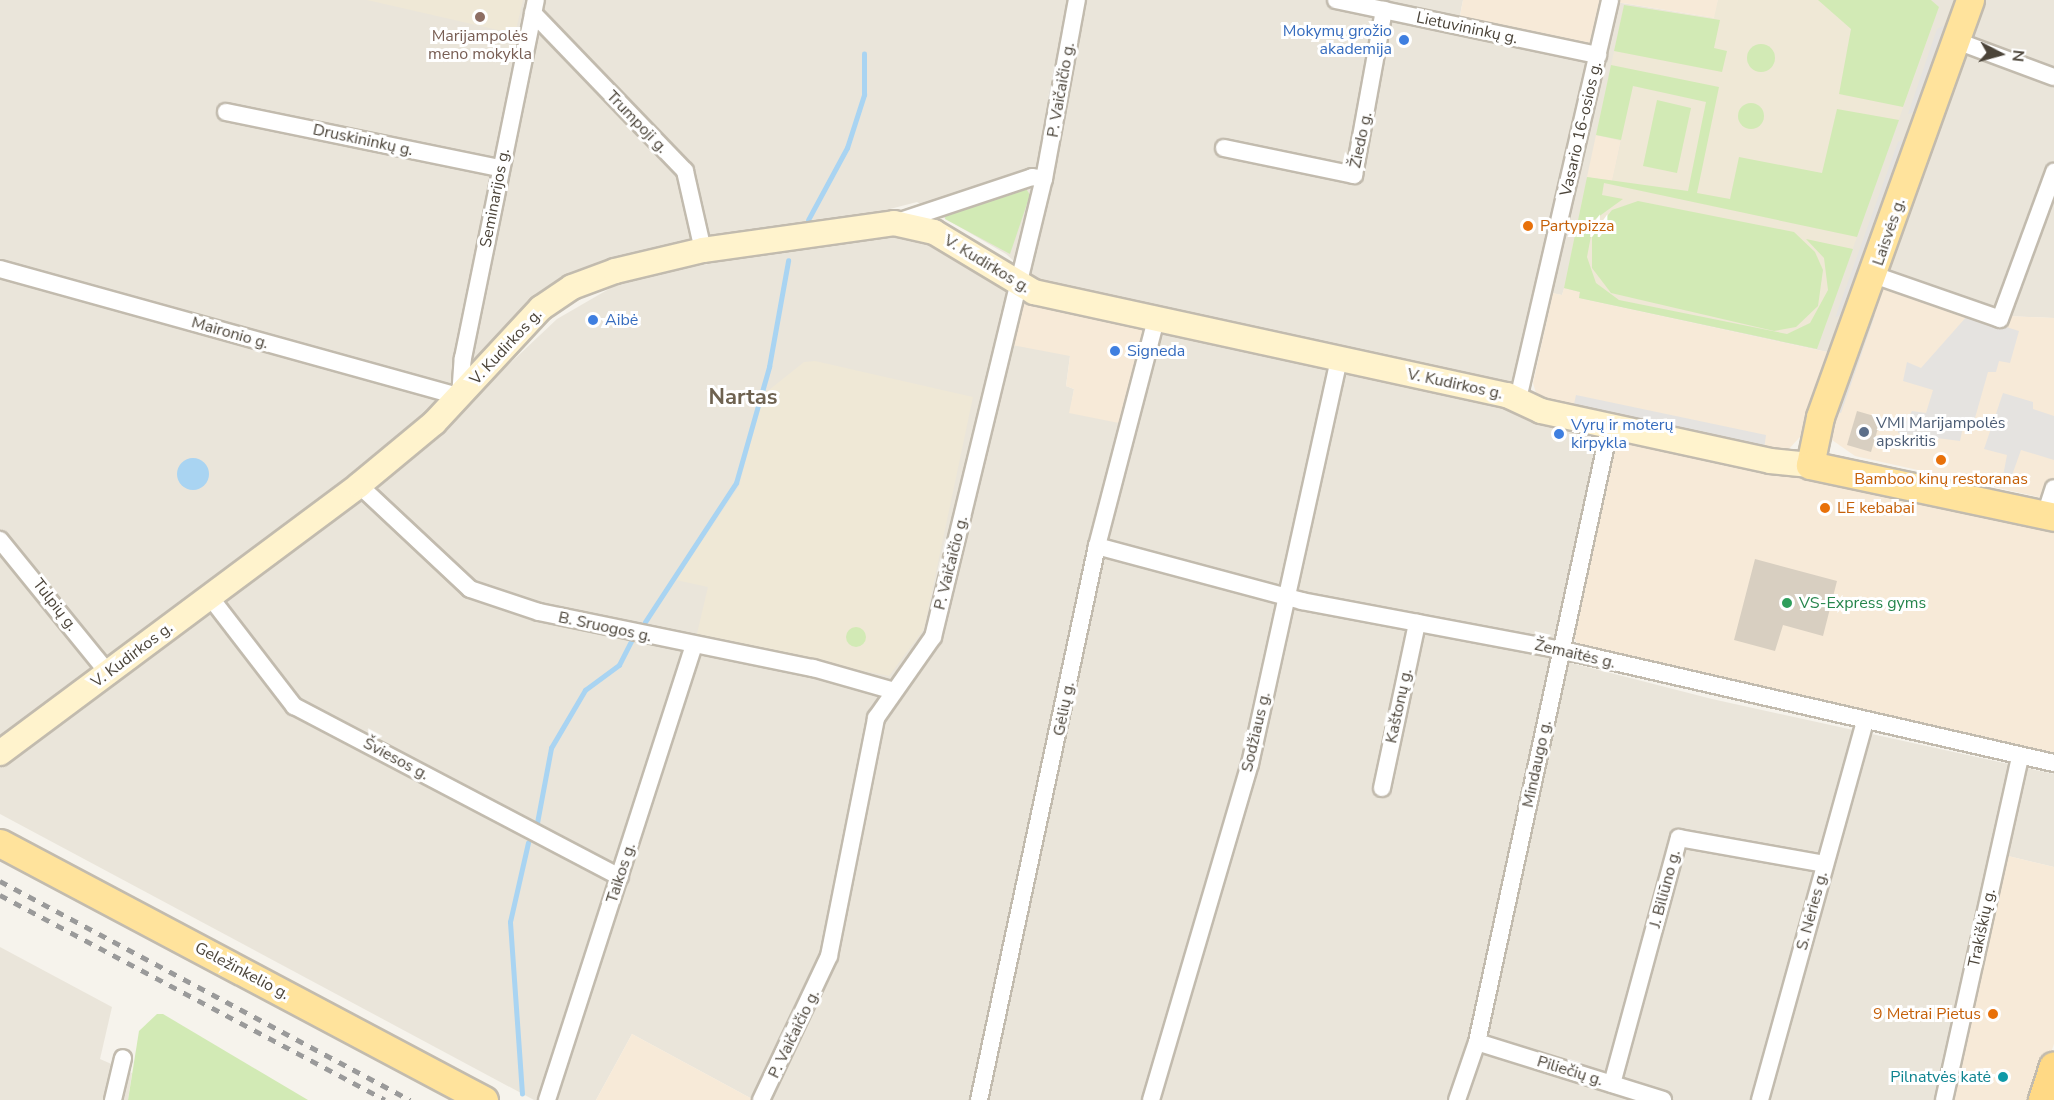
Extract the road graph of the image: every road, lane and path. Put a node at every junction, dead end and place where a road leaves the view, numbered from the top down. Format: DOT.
graph roads {
  1 [pos="1077,0"];
  2 [pos="1336,0"];
  3 [pos="1610,0"];
  4 [pos="1970,0"];
  5 [pos="535,7"];
  6 [pos="1384,10"];
  7 [pos="1957,41"];
  8 [pos="1598,55"];
  9 [pos="2054,77"];
  10 [pos="226,112"];
  11 [pos="1224,148"];
  12 [pos="500,168"];
  13 [pos="2054,172"];
  14 [pos="1044,179"];
  15 [pos="939,208"];
  16 [pos="894,223"];
  17 [pos="934,232"];
  18 [pos="703,250"];
  19 [pos="0,269"];
  20 [pos="1874,275"];
  21 [pos="1019,283"];
  22 [pos="1156,320"];
  23 [pos="1339,359"];
  24 [pos="460,397"];
  25 [pos="1518,399"];
  26 [pos="1818,424"];
  27 [pos="1610,426"];
  28 [pos="1779,462"];
  29 [pos="1810,465"];
  30 [pos="359,485"];
  31 [pos="2054,488"];
  32 [pos="2049,516"];
  33 [pos="0,540"];
  34 [pos="1097,546"];
  35 [pos="1286,595"];
  36 [pos="210,597"];
  37 [pos="1417,624"];
  38 [pos="694,646"];
  39 [pos="1562,650"];
  40 [pos="108,673"];
  41 [pos="891,690"];
  42 [pos="1865,722"];
  43 [pos="0,753"];
  44 [pos="2020,756"];
  45 [pos="2054,763"];
  46 [pos="1382,788"];
  47 [pos="0,843"];
  48 [pos="1825,864"];
  49 [pos="620,877"];
  50 [pos="1477,1042"];
  51 [pos="123,1058"];
  52 [pos="2054,1067"];
  53 [pos="1612,1084"];
  54 [pos="114,1100"];
  55 [pos="484,1100"];
  56 [pos="547,1100"];
  57 [pos="761,1100"];
  58 [pos="980,1100"];
  59 [pos="1151,1100"];
  60 [pos="1457,1100"];
  61 [pos="1663,1100"];
  62 [pos="1760,1100"];
  63 [pos="1944,1100"];
  64 [pos="2043,1100"];
  1 -- 14 [label="street, P. Vaičaičio g."];
  2 -- 6 [label="street, Lietuvininkų g."];
  3 -- 8 [label="street, Vasario 16-osios g."];
  4 -- 7 [label="main road, Laisvės g."];
  5 -- 12 [label="street, Seminarijos g."];
  5 -- 18 [label="street, Trumpoji g."];
  6 -- 8 [label="street, Lietuvininkų g."];
  6 -- 11 [label="street, Žiedo g."];
  7 -- 9 [label="street"];
  7 -- 20 [label="main road, Laisvės g."];
  8 -- 25 [label="street, Vasario 16-osios g."];
  10 -- 12 [label="street, Druskininkų g."];
  12 -- 24 [label="street, Seminarijos g."];
  13 -- 20 [label="street"];
  14 -- 15 [label="street"];
  14 -- 21 [label="street, P. Vaičaičio g."];
  15 -- 16 [label="street"];
  15 -- 17 [label="street"];
  16 -- 17 [label="main road, V. Kudirkos g."];
  16 -- 18 [label="main road, V. Kudirkos g."];
  17 -- 21 [label="main road, V. Kudirkos g."];
  18 -- 24 [label="main road, V. Kudirkos g."];
  19 -- 24 [label="street, Maironio g."];
  20 -- 26 [label="main road, Laisvės g."];
  21 -- 22 [label="main road, V. Kudirkos g."];
  21 -- 41 [label="street, P. Vaičaičio g."];
  22 -- 23 [label="main road, V. Kudirkos g."];
  22 -- 34 [label="street, Gėlių g."];
  23 -- 25 [label="main road, V. Kudirkos g."];
  23 -- 35 [label="street, Sodžiaus g."];
  24 -- 30 [label="main road, V. Kudirkos g."];
  25 -- 27 [label="main road, V. Kudirkos g."];
  26 -- 28 [label="main road"];
  26 -- 29 [label="main road, Laisvės g."];
  27 -- 28 [label="main road, V. Kudirkos g."];
  27 -- 39 [label="street, Mindaugo g."];
  28 -- 29 [label="main road, V. Kudirkos g."];
  29 -- 32 [label="main road, V. Kudirkos g."];
  30 -- 36 [label="main road, V. Kudirkos g."];
  30 -- 38 [label="street, B. Sruogos g."];
  31 -- 32 [label="street"];
  33 -- 40 [label="street, Tulpių g."];
  34 -- 35 [label="street, Žemaitės g."];
  34 -- 58 [label="street, Gėlių g."];
  35 -- 37 [label="street, Žemaitės g."];
  35 -- 59 [label="street, Sodžiaus g."];
  36 -- 40 [label="main road, V. Kudirkos g."];
  36 -- 49 [label="street, Šviesos g."];
  37 -- 39 [label="street, Žemaitės g."];
  37 -- 46 [label="street, Kaštonų g."];
  38 -- 41 [label="street, B. Sruogos g."];
  38 -- 49 [label="street, Taikos g."];
  39 -- 42 [label="street, Žemaitės g."];
  39 -- 50 [label="street, Mindaugo g."];
  40 -- 43 [label="main road, V. Kudirkos g."];
  41 -- 57 [label="street, P. Vaičaičio g."];
  42 -- 44 [label="street, Žemaitės g."];
  42 -- 48 [label="street, S. Nėries g."];
  44 -- 45 [label="street, Žemaitės g."];
  44 -- 63 [label="street, Trakiškių g."];
  47 -- 55 [label="main road, Geležinkelio g."];
  48 -- 53 [label="street, J. Biliūno g."];
  48 -- 62 [label="street, S. Nėries g."];
  49 -- 56 [label="street, Taikos g."];
  50 -- 53 [label="street, Piliečių g."];
  50 -- 60 [label="street, Mindaugo g."];
  51 -- 54 [label="street"];
  52 -- 64 [label="highway"];
  53 -- 61 [label="street, Piliečių g."];
}
